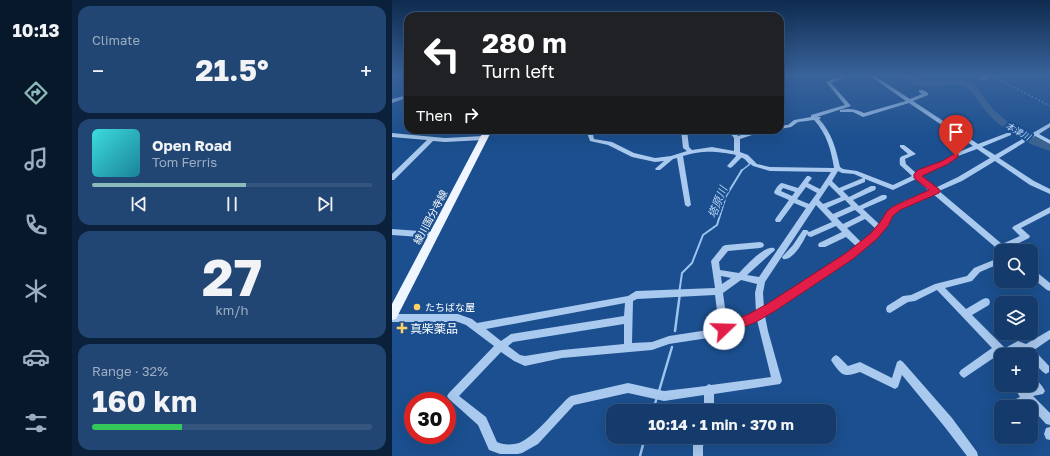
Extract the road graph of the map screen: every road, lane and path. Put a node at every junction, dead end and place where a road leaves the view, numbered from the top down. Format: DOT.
graph roads {
  1 [pos="404,97"];
  2 [pos="841,97"];
  3 [pos="904,97"];
  4 [pos="919,97"];
  5 [pos="1033,97"];
  6 [pos="392,101"];
  7 [pos="910,101"];
  8 [pos="1050,106"];
  9 [pos="815,118"];
  10 [pos="1050,125"];
  11 [pos="784,127"];
  12 [pos="486,134"];
  13 [pos="590,134"];
  14 [pos="684,134"];
  15 [pos="734,134"];
  16 [pos="750,134"];
  17 [pos="1009,134"];
  18 [pos="392,135"];
  19 [pos="737,138"];
  20 [pos="1030,138"];
  21 [pos="431,139"];
  22 [pos="1050,142"];
  23 [pos="902,146"];
  24 [pos="978,147"];
  25 [pos="692,152"];
  26 [pos="739,155"];
  27 [pos="680,156"];
  28 [pos="671,158"];
  29 [pos="995,158"];
  30 [pos="730,166"];
  31 [pos="658,169"];
  32 [pos="836,169"];
  33 [pos="917,176"];
  34 [pos="392,178"];
  35 [pos="809,178"];
  36 [pos="863,180"];
  37 [pos="828,181"];
  38 [pos="804,184"];
  39 [pos="873,188"];
  40 [pos="799,191"];
  41 [pos="838,191"];
  42 [pos="936,191"];
  43 [pos="821,192"];
  44 [pos="1050,192"];
  45 [pos="884,197"];
  46 [pos="793,199"];
  47 [pos="847,199"];
  48 [pos="815,200"];
  49 [pos="688,205"];
  50 [pos="810,207"];
  51 [pos="822,207"];
  52 [pos="857,208"];
  53 [pos="1050,210"];
  54 [pos="865,216"];
  55 [pos="778,220"];
  56 [pos="839,225"];
  57 [pos="880,229"];
  58 [pos="392,232"];
  59 [pos="433,235"];
  60 [pos="997,244"];
  61 [pos="1013,244"];
  62 [pos="760,245"];
  63 [pos="822,245"];
  64 [pos="861,247"];
  65 [pos="771,250"];
  66 [pos="786,258"];
  67 [pos="994,263"];
  68 [pos="716,272"];
  69 [pos="740,277"];
  70 [pos="1038,278"];
  71 [pos="761,281"];
  72 [pos="938,286"];
  73 [pos="1050,288"];
  74 [pos="719,291"];
  75 [pos="396,298"];
  76 [pos="629,300"];
  77 [pos="986,302"];
  78 [pos="890,309"];
  79 [pos="760,313"];
  80 [pos="965,314"];
  81 [pos="392,316"];
  82 [pos="628,318"];
  83 [pos="477,327"];
  84 [pos="724,329"];
  85 [pos="1050,334"];
  86 [pos="501,345"];
  87 [pos="628,347"];
  88 [pos="1000,348"];
  89 [pos="1012,348"];
  90 [pos="1025,348"];
  91 [pos="1029,348"];
  92 [pos="994,357"];
  93 [pos="836,360"];
  94 [pos="1038,361"];
  95 [pos="1046,369"];
  96 [pos="964,373"];
  97 [pos="709,389"];
  98 [pos="1022,392"];
  99 [pos="1027,398"];
  100 [pos="1023,400"];
  101 [pos="709,404"];
  102 [pos="1050,420"];
  103 [pos="1050,432"];
  104 [pos="1050,435"];
  105 [pos="699,444"];
  106 [pos="698,456"];
  107 [pos="973,456"];
  1 -- 6 [label="street"];
  2 -- 9 [label="street"];
  3 -- 7 [label="street"];
  4 -- 7 [label="street"];
  5 -- 8 [label="path"];
  7 -- 9 [label="street"];
  7 -- 24 [label="street"];
  9 -- 11 [label="street"];
  9 -- 32 [label="street"];
  10 -- 20 [label="street"];
  12 -- 21 [label="street"];
  12 -- 59 [label="main road, 綾川国分寺線"];
  13 -- 28 [label="street"];
  14 -- 25 [label="street"];
  15 -- 19 [label="street"];
  16 -- 19 [label="street"];
  17 -- 24 [label="street"];
  18 -- 21 [label="street"];
  19 -- 26 [label="street"];
  20 -- 22 [label="street"];
  20 -- 29 [label="street"];
  21 -- 34 [label="street"];
  23 -- 33 [label="street"];
  24 -- 29 [label="street"];
  24 -- 33 [label="street"];
  25 -- 26 [label="street"];
  25 -- 27 [label="street"];
  26 -- 30 [label="street"];
  26 -- 32 [label="street"];
  27 -- 28 [label="street"];
  27 -- 49 [label="street"];
  28 -- 31 [label="street"];
  29 -- 42 [label="street"];
  29 -- 44 [label="street"];
  32 -- 33 [label="street"];
  32 -- 37 [label="street"];
  33 -- 42 [label="street"];
  35 -- 38 [label="street"];
  36 -- 41 [label="street"];
  37 -- 41 [label="street"];
  37 -- 43 [label="street"];
  38 -- 40 [label="street"];
  38 -- 43 [label="street"];
  39 -- 47 [label="street"];
  40 -- 46 [label="street"];
  40 -- 46 [label="street"];
  41 -- 47 [label="street"];
  42 -- 57 [label="street"];
  42 -- 60 [label="street"];
  43 -- 48 [label="street"];
  45 -- 52 [label="street"];
  46 -- 50 [label="street"];
  46 -- 55 [label="street"];
  47 -- 51 [label="street"];
  47 -- 52 [label="street"];
  48 -- 50 [label="street"];
  48 -- 51 [label="street"];
  50 -- 71 [label="street"];
  51 -- 56 [label="street"];
  52 -- 54 [label="street"];
  52 -- 56 [label="street"];
  53 -- 61 [label="street"];
  54 -- 56 [label="street"];
  54 -- 57 [label="street"];
  56 -- 63 [label="street"];
  56 -- 64 [label="street"];
  56 -- 66 [label="street"];
  57 -- 64 [label="street"];
  58 -- 59 [label="street"];
  59 -- 75 [label="main road, 綾川国分寺線"];
  62 -- 68 [label="street"];
  64 -- 79 [label="street"];
  65 -- 69 [label="street"];
  67 -- 72 [label="street"];
  68 -- 69 [label="street"];
  68 -- 74 [label="street"];
  69 -- 71 [label="street"];
  69 -- 74 [label="street"];
  70 -- 73 [label="street"];
  71 -- 79 [label="street"];
  72 -- 78 [label="street"];
  72 -- 80 [label="street"];
  74 -- 76 [label="street"];
  74 -- 84 [label="street"];
  75 -- 81 [label="main road, 綾川国分寺線"];
  76 -- 82 [label="street"];
  76 -- 83 [label="street"];
  77 -- 80 [label="street"];
  79 -- 84 [label="street"];
  79 -- 97 [label="street"];
  80 -- 88 [label="street"];
  81 -- 83 [label="street"];
  82 -- 86 [label="street"];
  82 -- 87 [label="street"];
  83 -- 86 [label="street"];
  84 -- 87 [label="street"];
  85 -- 91 [label="street"];
  86 -- 87 [label="street"];
  86 -- 97 [label="street"];
  89 -- 90 [label="street"];
  92 -- 96 [label="street"];
  93 -- 107 [label="street"];
  94 -- 95 [label="street"];
  97 -- 101 [label="street"];
  98 -- 99 [label="street"];
  99 -- 100 [label="street"];
  99 -- 102 [label="street"];
  103 -- 104 [label="street"];
  105 -- 106 [label="street"];
}
